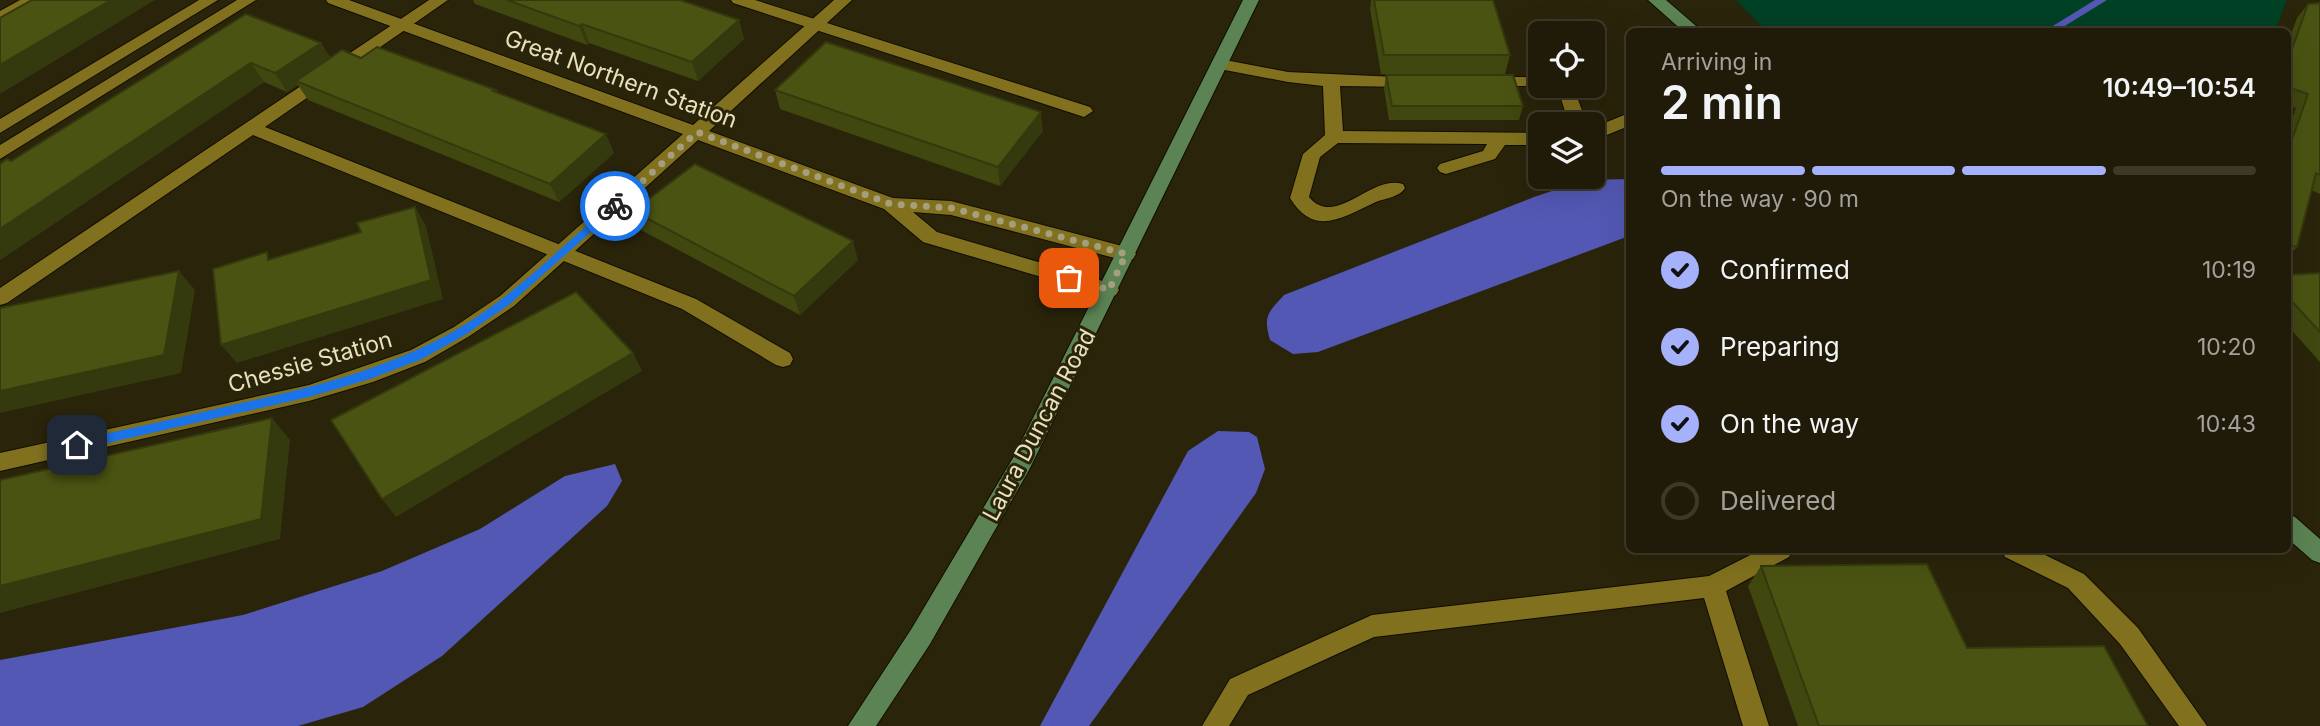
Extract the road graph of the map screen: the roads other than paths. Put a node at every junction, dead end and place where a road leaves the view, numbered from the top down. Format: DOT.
graph roads {
  1 [pos="32,0"];
  2 [pos="210,0"];
  3 [pos="248,0"];
  4 [pos="334,0"];
  5 [pos="440,0"];
  6 [pos="739,0"];
  7 [pos="844,0"];
  8 [pos="1251,0"];
  9 [pos="1656,0"];
  10 [pos="0,18"];
  11 [pos="402,24"];
  12 [pos="817,25"];
  13 [pos="1691,28"];
  14 [pos="1220,64"];
  15 [pos="1331,81"];
  16 [pos="1429,82"];
  17 [pos="1478,82"];
  18 [pos="1528,86"];
  19 [pos="1084,111"];
  20 [pos="1462,120"];
  21 [pos="1526,120"];
  22 [pos="1626,120"];
  23 [pos="1528,124"];
  24 [pos="0,127"];
  25 [pos="252,128"];
  26 [pos="1605,129"];
  27 [pos="697,132"];
  28 [pos="1334,137"];
  29 [pos="1467,139"];
  30 [pos="1499,139"];
  31 [pos="1528,139"];
  32 [pos="0,153"];
  33 [pos="1446,168"];
  34 [pos="1396,188"];
  35 [pos="891,204"];
  36 [pos="562,253"];
  37 [pos="1126,254"];
  38 [pos="1109,290"];
  39 [pos="0,299"];
  40 [pos="783,359"];
  41 [pos="0,463"];
  42 [pos="2291,528"];
  43 [pos="1775,553"];
  44 [pos="2019,553"];
  45 [pos="2320,553"];
  46 [pos="1712,586"];
  47 [pos="861,726"];
  48 [pos="1214,726"];
  49 [pos="1756,726"];
  50 [pos="2194,726"];
  1 -- 10 [label="street"];
  2 -- 24 [label="street"];
  3 -- 32 [label="street"];
  4 -- 11 [label="street, Great Northern Station"];
  5 -- 11 [label="street"];
  6 -- 12 [label="street"];
  7 -- 12 [label="street, Chessie Station"];
  8 -- 14 [label="street, Laura Duncan Road"];
  9 -- 13 [label="street"];
  11 -- 25 [label="street"];
  11 -- 27 [label="street, Great Northern Station"];
  12 -- 19 [label="street"];
  12 -- 27 [label="street, Chessie Station"];
  14 -- 15 [label="street"];
  14 -- 37 [label="street, Laura Duncan Road"];
  15 -- 16 [label="street"];
  15 -- 28 [label="street"];
  17 -- 18 [label="street"];
  20 -- 29 [label="street"];
  21 -- 23 [label="street"];
  22 -- 26 [label="street"];
  25 -- 36 [label="street"];
  25 -- 39 [label="street"];
  27 -- 35 [label="street, Great Northern Station"];
  27 -- 36 [label="street, Chessie Station"];
  28 -- 29 [label="street"];
  28 -- 34 [label="street"];
  29 -- 30 [label="street"];
  30 -- 31 [label="street"];
  30 -- 33 [label="street"];
  35 -- 37 [label="street, Great Northern Station"];
  35 -- 38 [label="street, Great Northern Station"];
  36 -- 40 [label="street"];
  36 -- 41 [label="street, Chessie Station"];
  37 -- 38 [label="street, Laura Duncan Road"];
  38 -- 47 [label="street, Laura Duncan Road"];
  42 -- 45 [label="street"];
  43 -- 46 [label="street"];
  44 -- 50 [label="street"];
  46 -- 48 [label="street"];
  46 -- 49 [label="street"];
}
